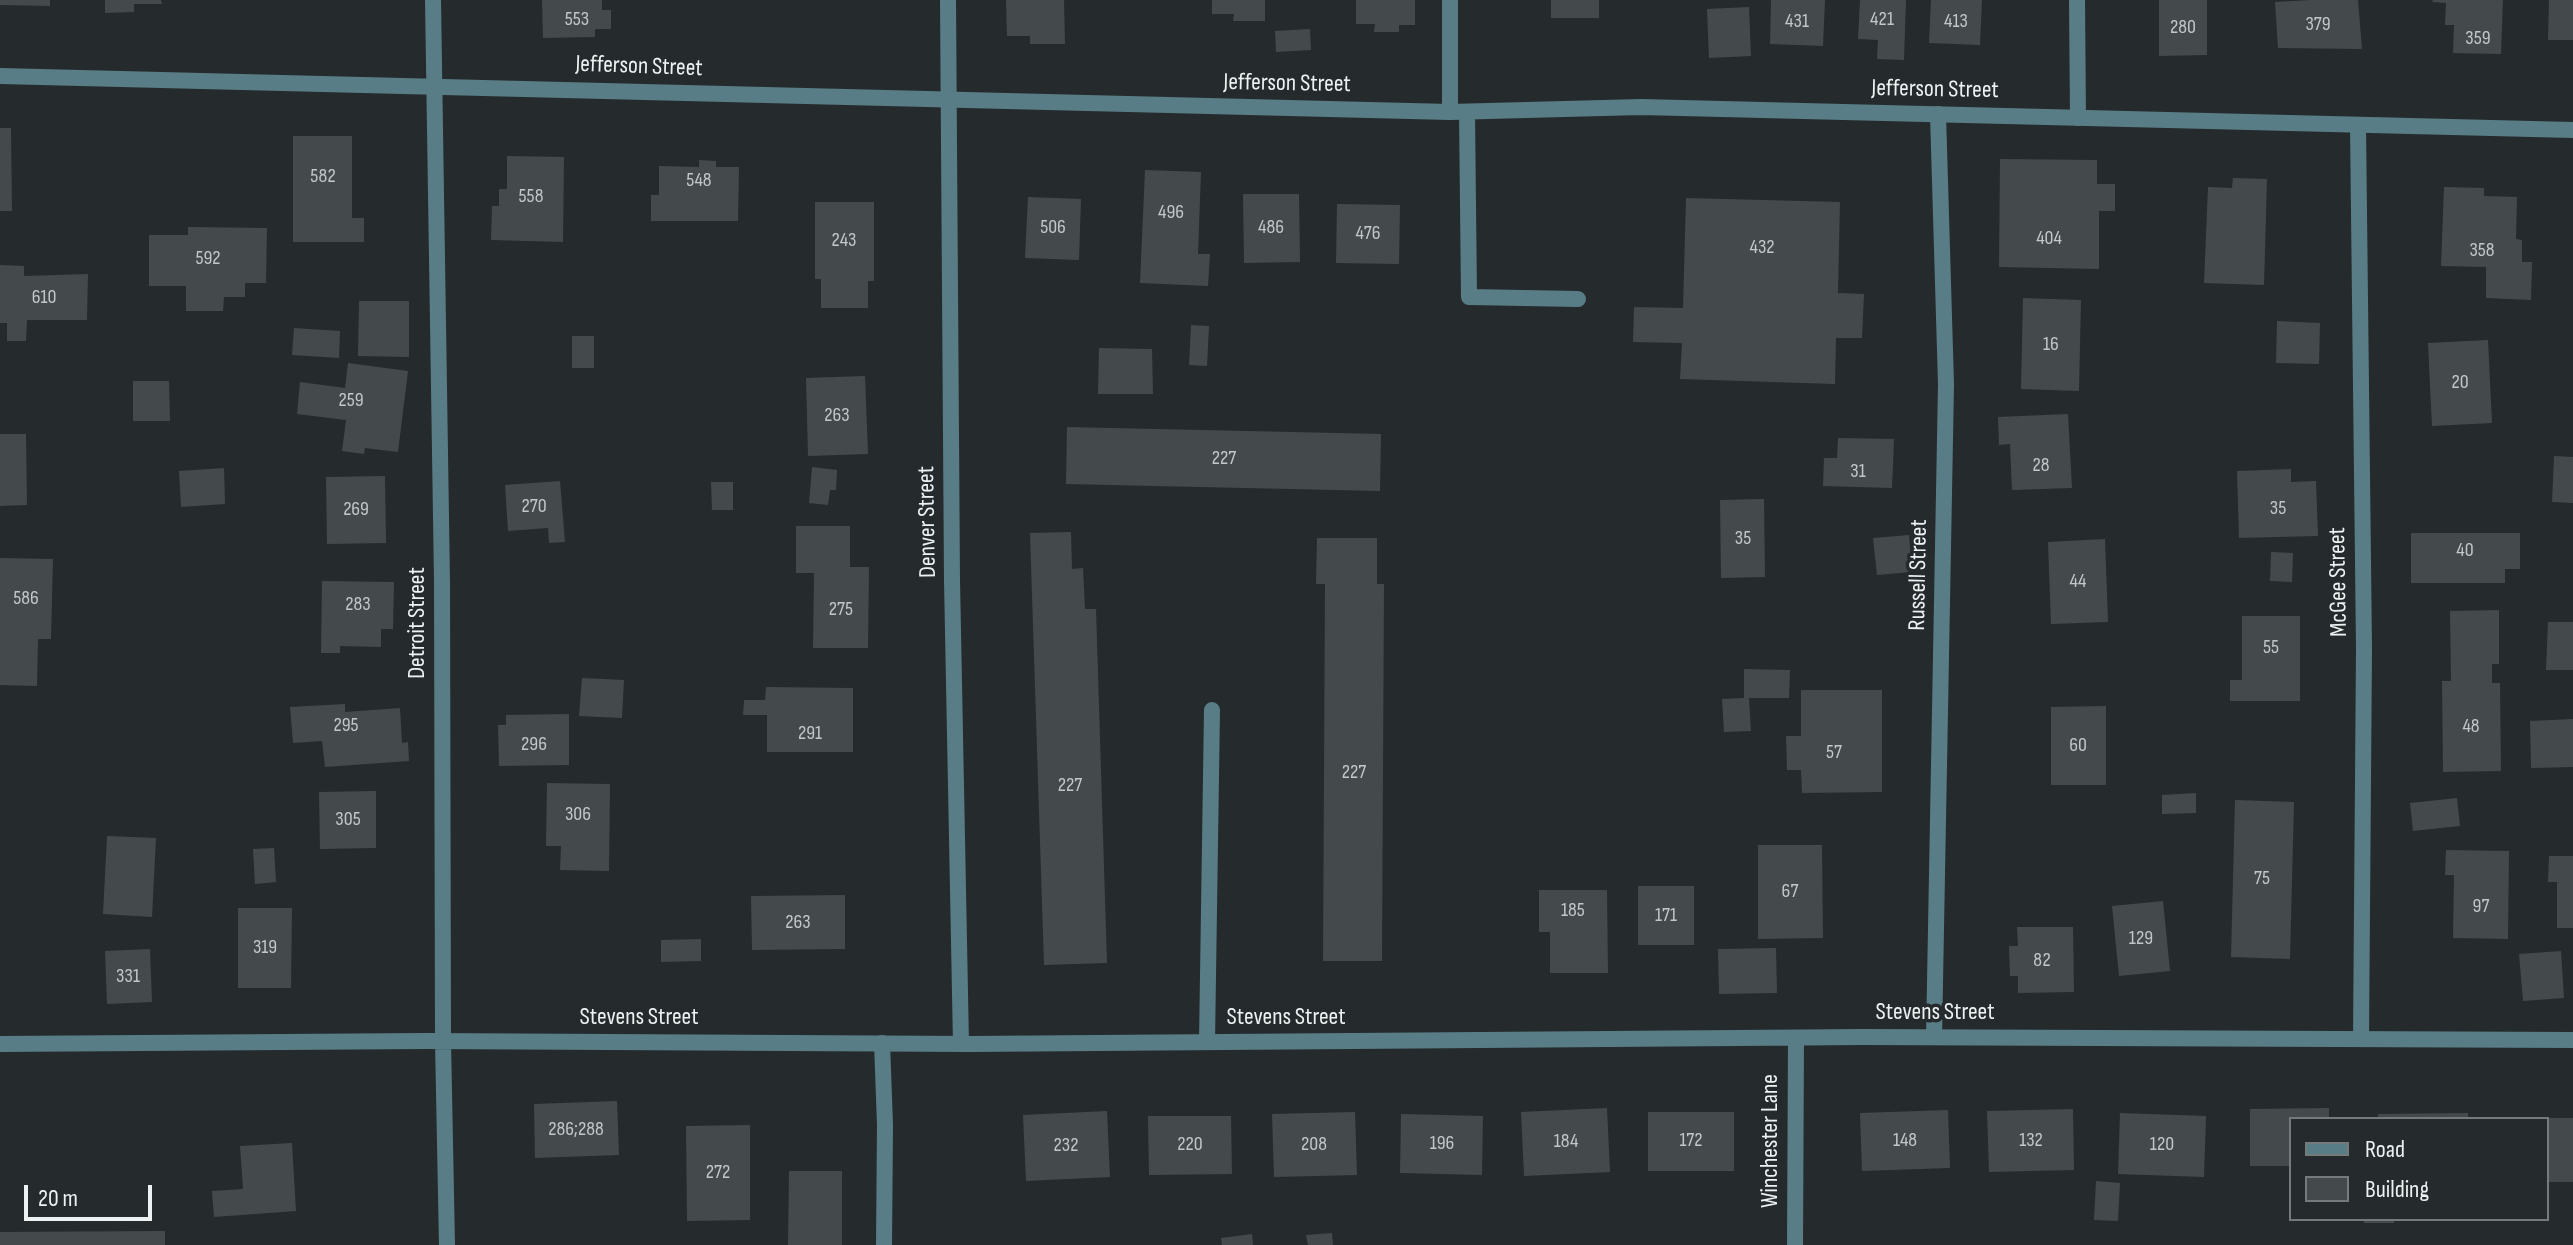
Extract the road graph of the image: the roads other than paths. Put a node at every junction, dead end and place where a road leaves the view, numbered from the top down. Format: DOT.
graph roads {
  1 [pos="433,0"];
  2 [pos="948,0"];
  3 [pos="1450,0"];
  4 [pos="2077,0"];
  5 [pos="0,76"];
  6 [pos="435,86"];
  7 [pos="947,100"];
  8 [pos="1459,112"];
  9 [pos="1938,114"];
  10 [pos="2078,118"];
  11 [pos="2358,125"];
  12 [pos="2573,130"];
  13 [pos="1578,299"];
  14 [pos="1212,710"];
  15 [pos="1934,1037"];
  16 [pos="1796,1038"];
  17 [pos="2361,1039"];
  18 [pos="2573,1040"];
  19 [pos="443,1041"];
  20 [pos="1207,1042"];
  21 [pos="882,1043"];
  22 [pos="0,1044"];
  23 [pos="961,1044"];
  24 [pos="447,1245"];
  25 [pos="884,1245"];
  26 [pos="1795,1245"];
  1 -- 6 [label="street, Detroit Street"];
  2 -- 7 [label="street, Denver Street"];
  3 -- 8 [label="street"];
  4 -- 10 [label="street"];
  5 -- 6 [label="street, Jefferson Street"];
  6 -- 7 [label="street, Jefferson Street"];
  6 -- 19 [label="street, Detroit Street"];
  7 -- 8 [label="street, Jefferson Street"];
  7 -- 23 [label="street, Denver Street"];
  8 -- 9 [label="street, Jefferson Street"];
  8 -- 13 [label="street"];
  9 -- 10 [label="street, Jefferson Street"];
  9 -- 15 [label="street, Russell Street"];
  10 -- 11 [label="street, Jefferson Street"];
  11 -- 12 [label="street, Jefferson Street"];
  11 -- 17 [label="street, McGee Street"];
  14 -- 20 [label="street"];
  15 -- 16 [label="street, Stevens Street"];
  15 -- 17 [label="street, Stevens Street"];
  16 -- 20 [label="street, Stevens Street"];
  16 -- 26 [label="street, Winchester Lane"];
  17 -- 18 [label="street, Stevens Street"];
  19 -- 21 [label="street, Stevens Street"];
  19 -- 22 [label="street, Stevens Street"];
  19 -- 24 [label="street, Detroit Street"];
  20 -- 23 [label="street, Stevens Street"];
  21 -- 23 [label="street, Stevens Street"];
  21 -- 25 [label="street"];
}
